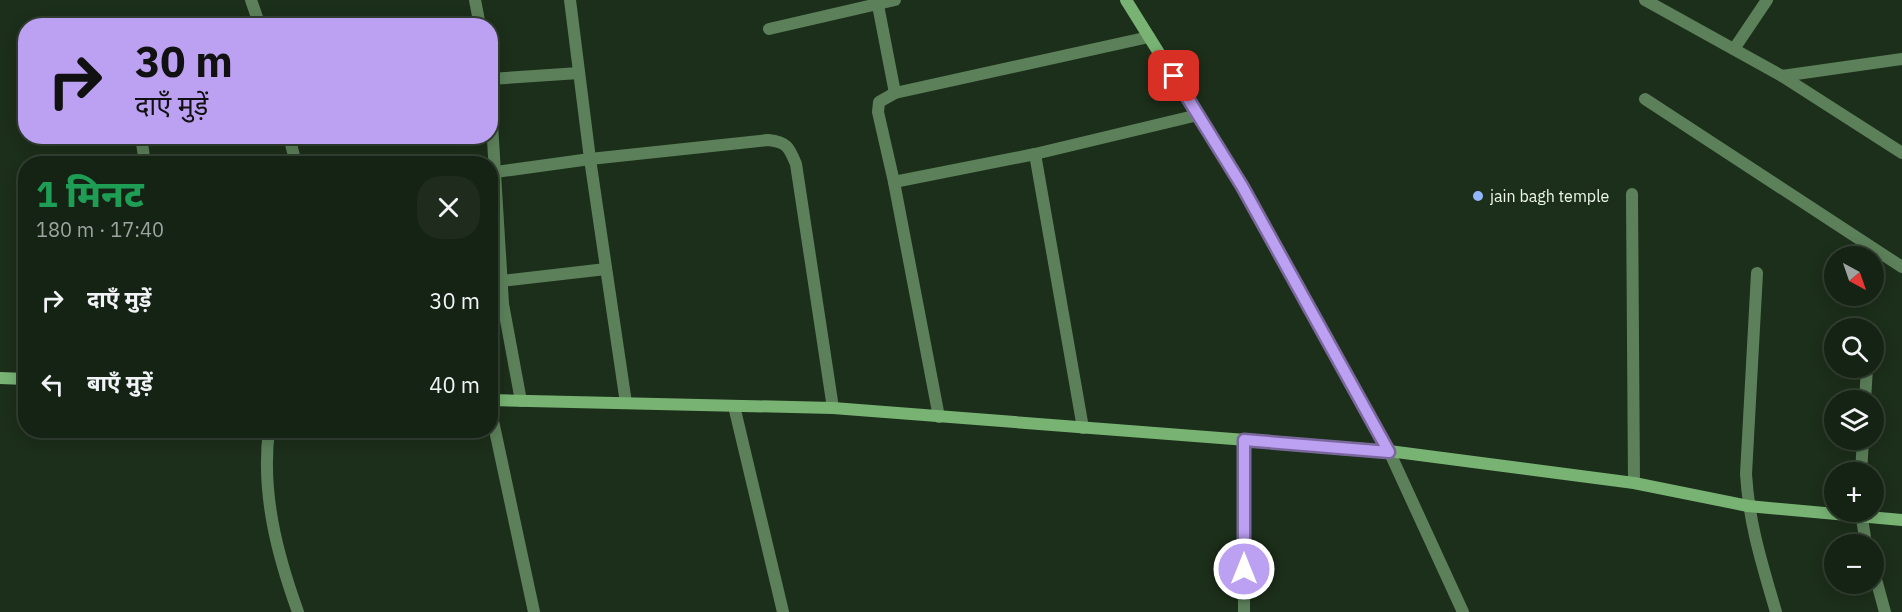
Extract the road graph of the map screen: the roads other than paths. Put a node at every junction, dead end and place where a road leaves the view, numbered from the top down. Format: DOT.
graph roads {
  1 [pos="251,0"];
  2 [pos="475,0"];
  3 [pos="570,0"];
  4 [pos="895,0"];
  5 [pos="1126,0"];
  6 [pos="1645,0"];
  7 [pos="1767,0"];
  8 [pos="878,2"];
  9 [pos="257,18"];
  10 [pos="478,18"];
  11 [pos="769,28"];
  12 [pos="1149,37"];
  13 [pos="1734,49"];
  14 [pos="1902,59"];
  15 [pos="579,73"];
  16 [pos="1782,76"];
  17 [pos="498,78"];
  18 [pos="895,93"];
  19 [pos="1645,99"];
  20 [pos="1198,115"];
  21 [pos="1902,153"];
  22 [pos="1035,154"];
  23 [pos="590,159"];
  24 [pos="498,172"];
  25 [pos="894,182"];
  26 [pos="1632,194"];
  27 [pos="498,216"];
  28 [pos="1902,267"];
  29 [pos="606,269"];
  30 [pos="1757,273"];
  31 [pos="501,281"];
  32 [pos="0,378"];
  33 [pos="18,379"];
  34 [pos="498,400"];
  35 [pos="521,401"];
  36 [pos="626,404"];
  37 [pos="734,406"];
  38 [pos="833,408"];
  39 [pos="939,417"];
  40 [pos="1083,428"];
  41 [pos="268,438"];
  42 [pos="497,438"];
  43 [pos="1244,440"];
  44 [pos="1389,452"];
  45 [pos="1634,483"];
  46 [pos="1748,506"];
  47 [pos="1824,511"];
  48 [pos="1884,517"];
  49 [pos="1902,520"];
  50 [pos="1880,594"];
  51 [pos="298,612"];
  52 [pos="534,612"];
  53 [pos="783,612"];
  54 [pos="1244,612"];
  55 [pos="1463,612"];
  56 [pos="1776,612"];
  57 [pos="1885,612"];
  1 -- 9 [label="street"];
  2 -- 10 [label="street"];
  3 -- 15 [label="street"];
  4 -- 8 [label="street"];
  5 -- 12 [label="street"];
  6 -- 13 [label="street"];
  7 -- 13 [label="street"];
  8 -- 11 [label="street"];
  8 -- 18 [label="street"];
  12 -- 18 [label="street"];
  12 -- 20 [label="street"];
  13 -- 16 [label="street"];
  14 -- 16 [label="street"];
  15 -- 17 [label="street"];
  15 -- 23 [label="street"];
  16 -- 21 [label="street"];
  18 -- 25 [label="street"];
  19 -- 28 [label="street"];
  20 -- 22 [label="street"];
  20 -- 44 [label="street"];
  22 -- 25 [label="street"];
  22 -- 40 [label="street"];
  23 -- 24 [label="street"];
  23 -- 29 [label="street"];
  23 -- 38 [label="street"];
  25 -- 39 [label="street"];
  26 -- 45 [label="street"];
  27 -- 31 [label="street"];
  29 -- 31 [label="street"];
  29 -- 36 [label="street"];
  30 -- 46 [label="street"];
  31 -- 35 [label="street"];
  32 -- 33 [label="street"];
  34 -- 35 [label="street"];
  35 -- 36 [label="street"];
  36 -- 37 [label="street"];
  37 -- 38 [label="street"];
  37 -- 53 [label="street"];
  38 -- 39 [label="street"];
  39 -- 40 [label="street"];
  40 -- 43 [label="street"];
  41 -- 51 [label="street"];
  42 -- 52 [label="street"];
  43 -- 44 [label="street"];
  43 -- 54 [label="street"];
  44 -- 45 [label="street"];
  44 -- 55 [label="street"];
  45 -- 46 [label="street"];
  46 -- 47 [label="street"];
  46 -- 56 [label="street"];
  48 -- 49 [label="street"];
  50 -- 57 [label="street"];
}
